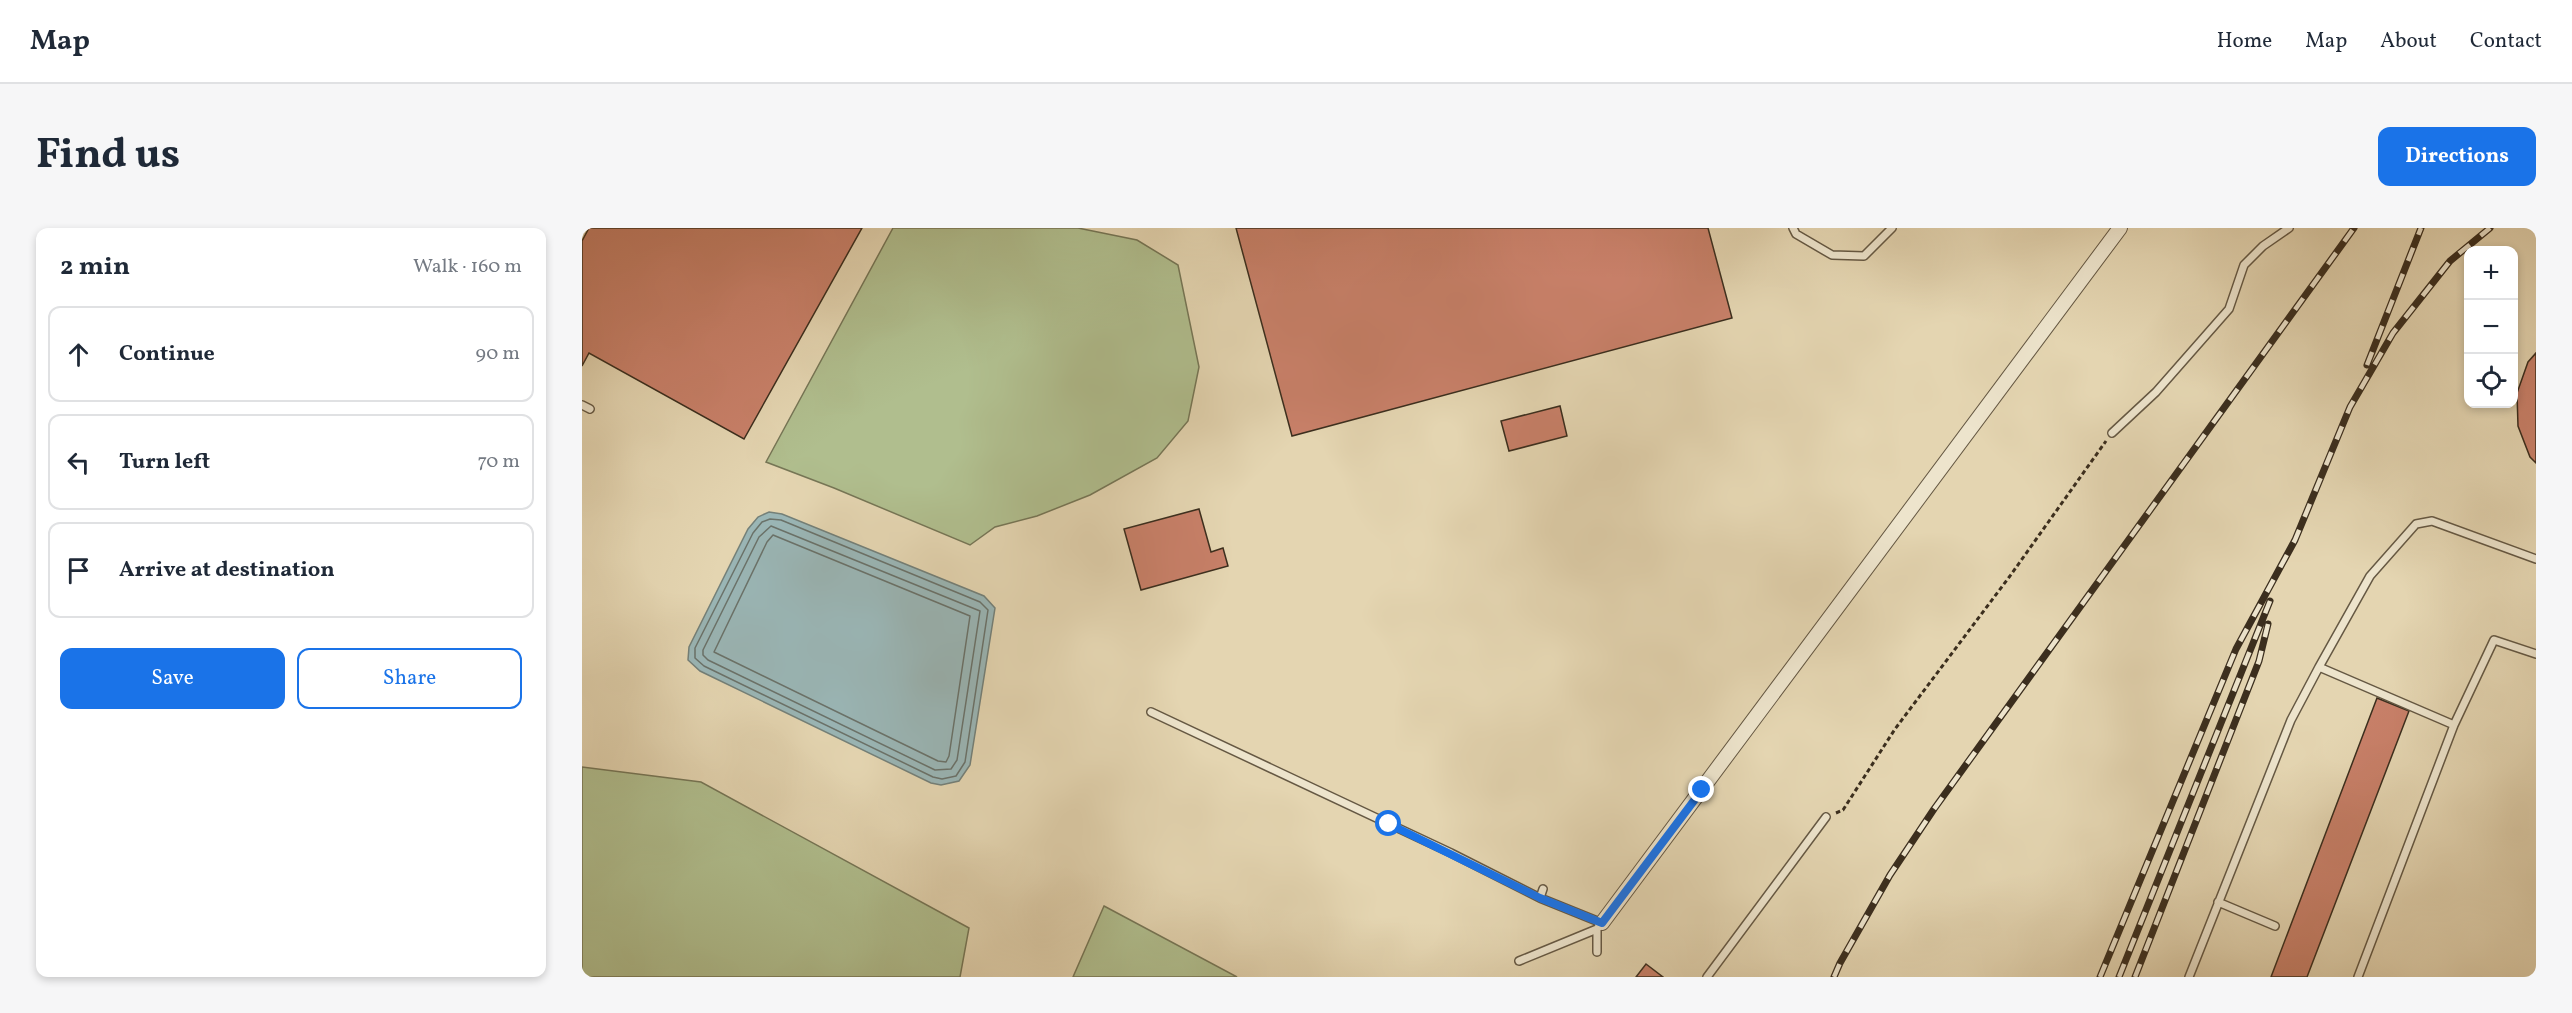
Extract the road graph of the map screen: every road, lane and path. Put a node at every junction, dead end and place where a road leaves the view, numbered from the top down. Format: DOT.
graph roads {
  1 [pos="1793,228"];
  2 [pos="1892,228"];
  3 [pos="2120,228"];
  4 [pos="2289,228"];
  5 [pos="582,405"];
  6 [pos="590,409"];
  7 [pos="2112,433"];
  8 [pos="2536,559"];
  9 [pos="2536,654"];
  10 [pos="2319,667"];
  11 [pos="1151,712"];
  12 [pos="2454,725"];
  13 [pos="1826,817"];
  14 [pos="1543,889"];
  15 [pos="1540,898"];
  16 [pos="2218,902"];
  17 [pos="1600,926"];
  18 [pos="2275,926"];
  19 [pos="1597,952"];
  20 [pos="1519,961"];
  21 [pos="1707,977"];
  22 [pos="2189,977"];
  23 [pos="2358,977"];
  1 -- 2 [label="lane"];
  3 -- 17 [label="street"];
  4 -- 7 [label="lane"];
  5 -- 6 [label="lane"];
  7 -- 13 [label="path"];
  8 -- 10 [label="lane"];
  9 -- 12 [label="lane"];
  10 -- 12 [label="lane"];
  10 -- 16 [label="lane"];
  11 -- 15 [label="lane"];
  12 -- 23 [label="lane"];
  13 -- 21 [label="lane"];
  14 -- 15 [label="lane"];
  15 -- 17 [label="lane"];
  16 -- 18 [label="lane"];
  16 -- 22 [label="lane"];
  17 -- 19 [label="lane"];
  17 -- 20 [label="lane"];
}
